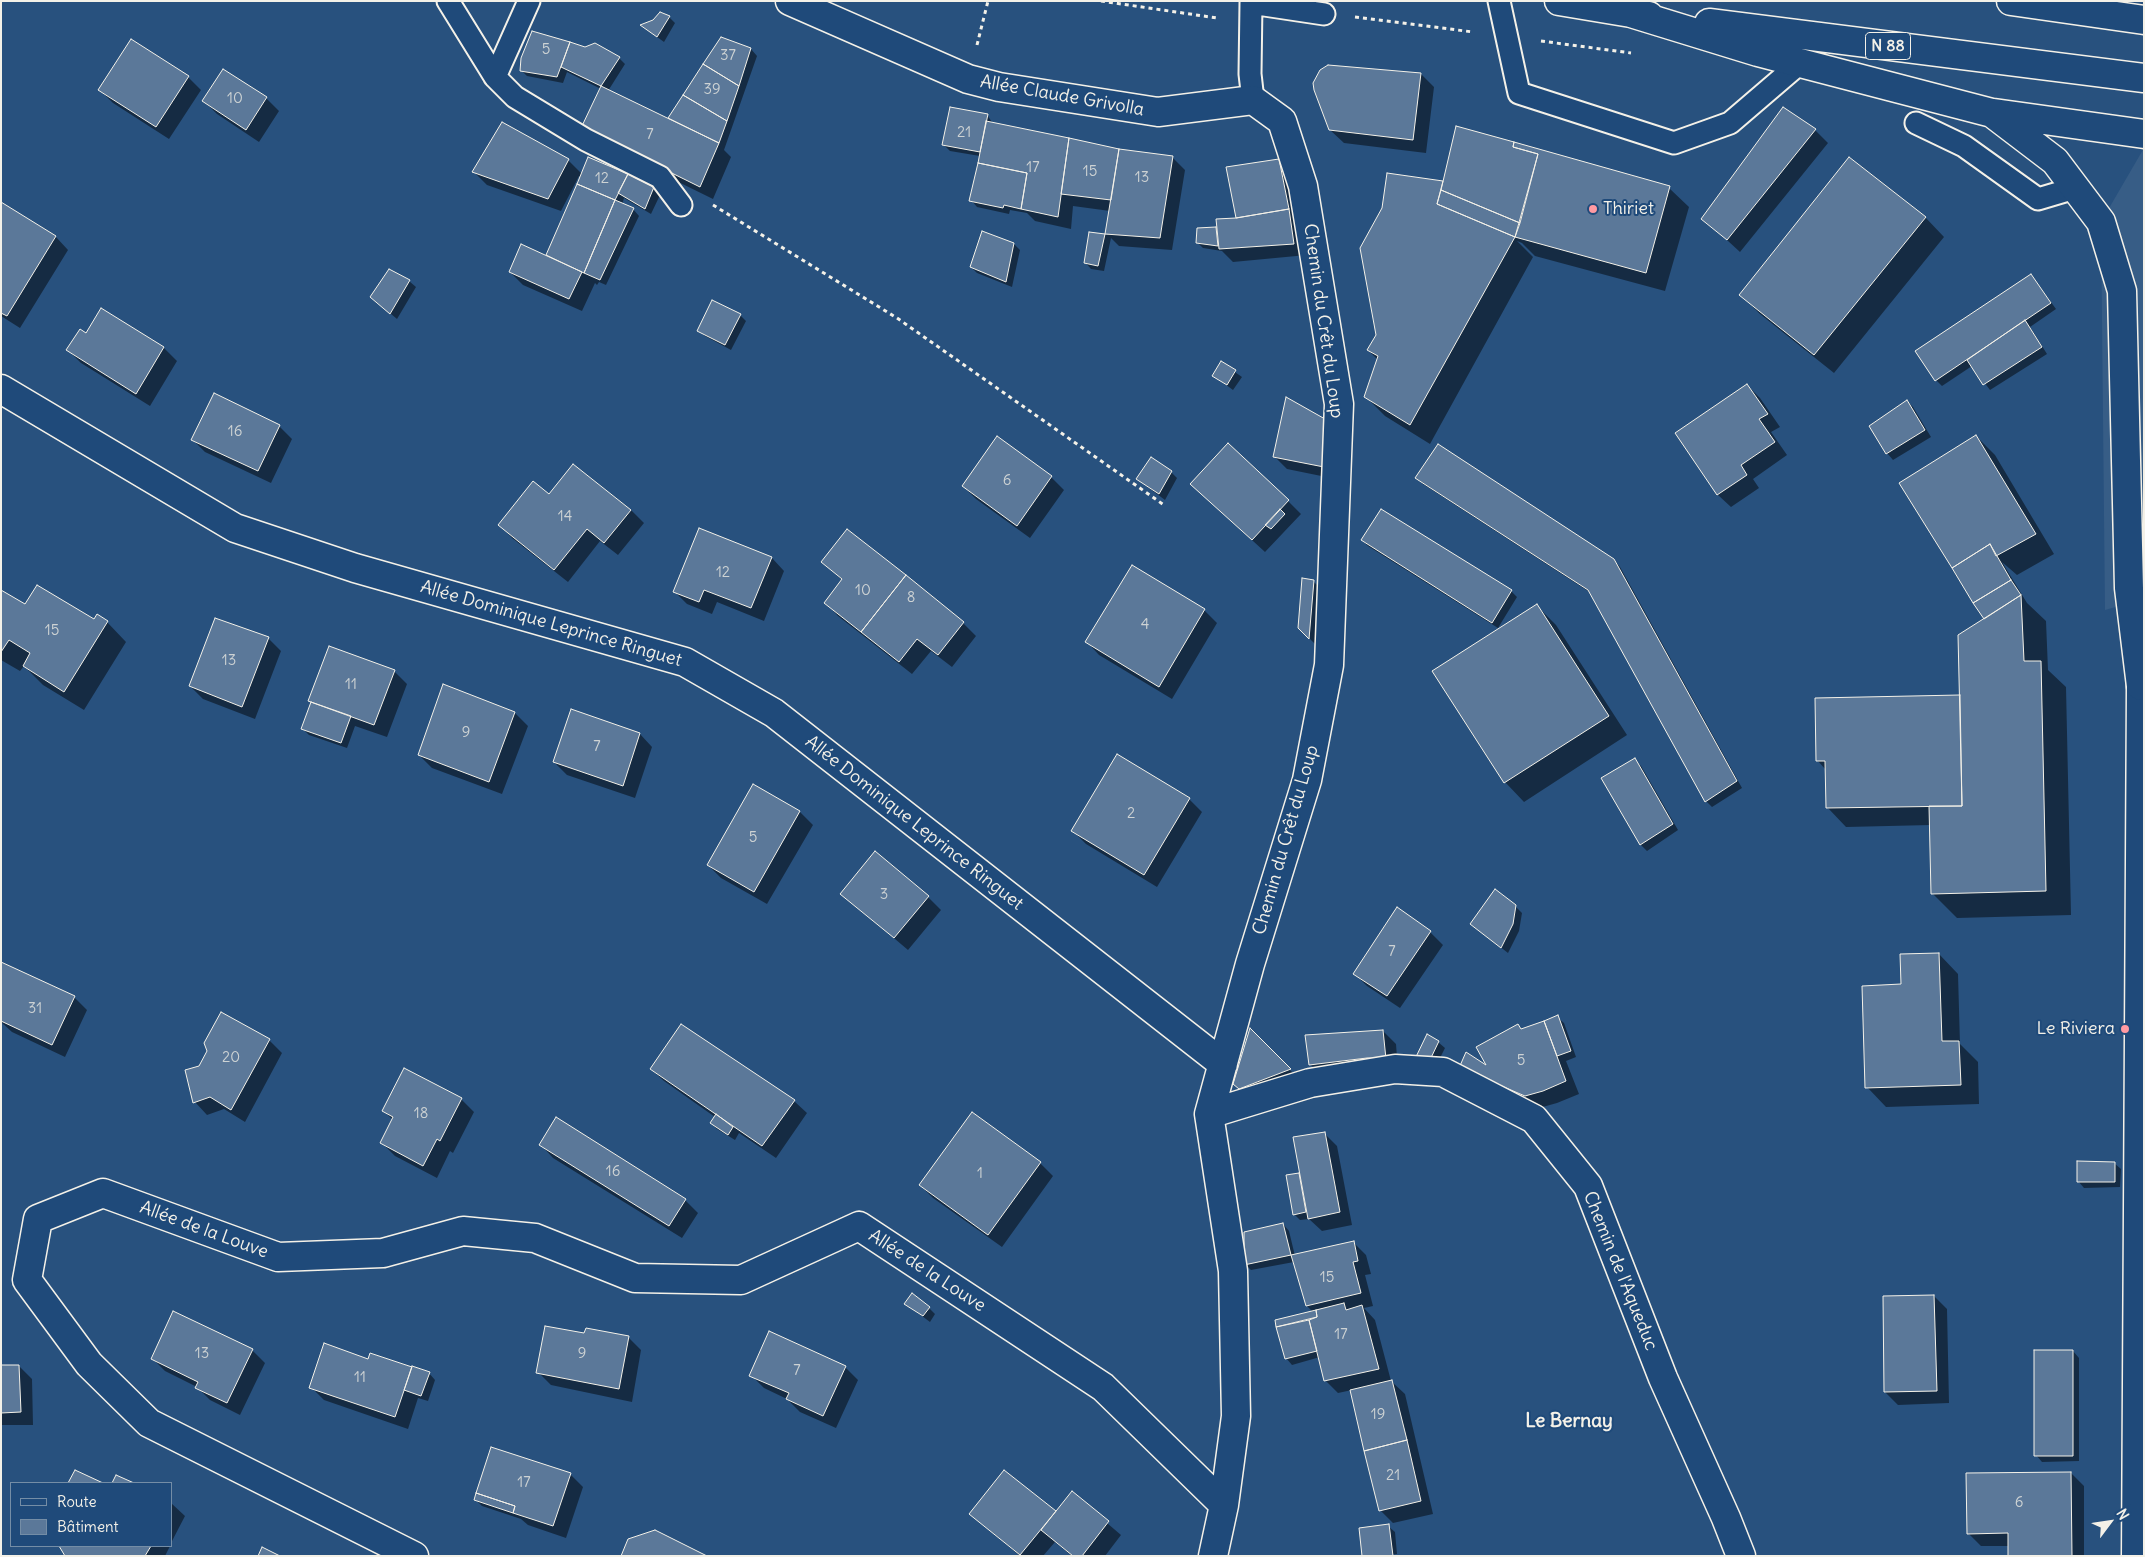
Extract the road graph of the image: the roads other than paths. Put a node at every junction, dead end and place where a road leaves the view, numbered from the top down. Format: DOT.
graph roads {
  1 [pos="448,1"];
  2 [pos="529,1"];
  3 [pos="790,1"];
  4 [pos="1499,1"];
  5 [pos="1559,1"];
  6 [pos="2011,1"];
  7 [pos="1631,13"];
  8 [pos="1324,14"];
  9 [pos="2144,20"];
  10 [pos="1800,63"];
  11 [pos="495,77"];
  12 [pos="2144,78"];
  13 [pos="1253,100"];
  14 [pos="1992,113"];
  15 [pos="1916,123"];
  16 [pos="2144,134"];
  17 [pos="2075,188"];
  18 [pos="681,205"];
  19 [pos="1,389"];
  20 [pos="2143,681"];
  21 [pos="1223,1064"];
  22 [pos="1209,1114"];
  23 [pos="1224,1505"];
  24 [pos="414,1556"];
  25 [pos="1213,1556"];
  26 [pos="1741,1556"];
  27 [pos="2136,1556"];
  1 -- 11 [label="lane"];
  2 -- 11 [label="lane"];
  3 -- 13 [label="main road, Allée Claude Grivolla"];
  4 -- 10 [label="lane"];
  5 -- 7 [label="main road, N 88"];
  6 -- 9 [label="main road"];
  7 -- 10 [label="main road"];
  7 -- 12 [label="main road, N 88"];
  8 -- 13 [label="lane"];
  10 -- 14 [label="main road"];
  11 -- 18 [label="lane"];
  13 -- 21 [label="main road, Chemin du Crêt du Loup"];
  14 -- 16 [label="main road"];
  14 -- 17 [label="main road"];
  15 -- 17 [label="lane"];
  17 -- 20 [label="main road"];
  19 -- 21 [label="main road, Allée Dominique Leprince Ringuet"];
  20 -- 27 [label="main road"];
  21 -- 22 [label="main road, Chemin du Crêt du Loup"];
  22 -- 23 [label="main road, Chemin du Crêt du Loup"];
  22 -- 26 [label="main road, Chemin de l'Aqueduc"];
  23 -- 24 [label="main road, Allée de la Louve"];
  23 -- 25 [label="main road, Chemin du Crêt du Loup"];
}
